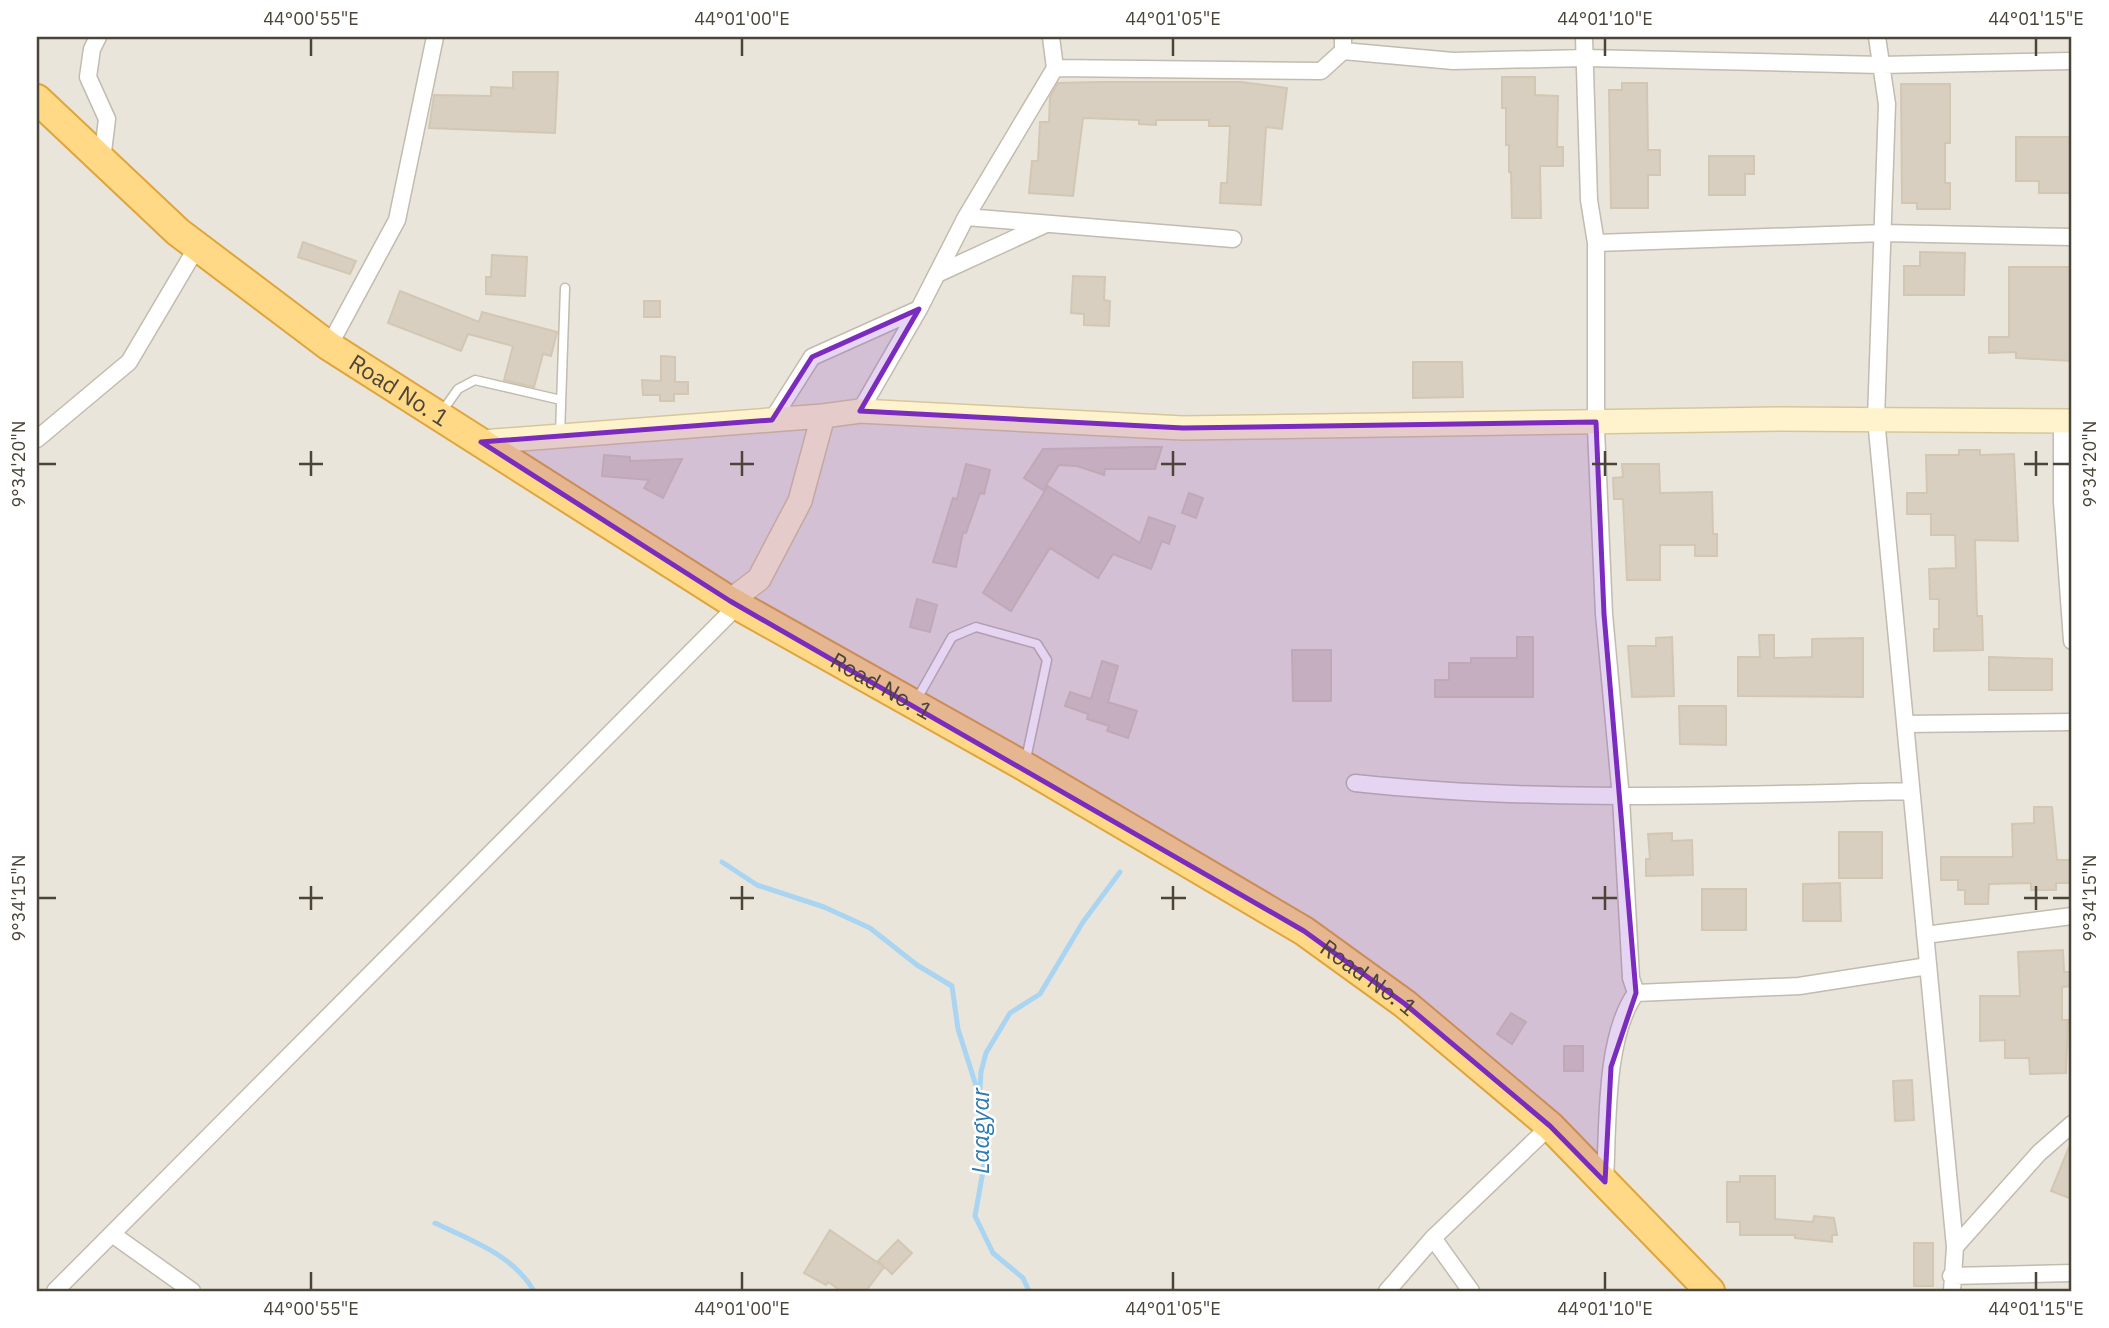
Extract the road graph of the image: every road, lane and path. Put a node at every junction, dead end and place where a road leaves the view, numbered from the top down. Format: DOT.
graph roads {
  1 [pos="98,37"];
  2 [pos="435,37"];
  3 [pos="1051,37"];
  4 [pos="1584,37"];
  5 [pos="1877,37"];
  6 [pos="1343,44"];
  7 [pos="1586,58"];
  8 [pos="2072,61"];
  9 [pos="1881,65"];
  10 [pos="1055,68"];
  11 [pos="37,99"];
  12 [pos="102,160"];
  13 [pos="966,217"];
  14 [pos="1048,224"];
  15 [pos="1884,233"];
  16 [pos="2072,237"];
  17 [pos="1233,239"];
  18 [pos="1596,243"];
  19 [pos="197,247"];
  20 [pos="937,274"];
  21 [pos="565,288"];
  22 [pos="919,309"];
  23 [pos="329,346"];
  24 [pos="561,400"];
  25 [pos="860,411"];
  26 [pos="440,416"];
  27 [pos="823,416"];
  28 [pos="1875,419"];
  29 [pos="772,420"];
  30 [pos="2067,421"];
  31 [pos="1596,422"];
  32 [pos="559,437"];
  33 [pos="37,439"];
  34 [pos="481,442"];
  35 [pos="734,602"];
  36 [pos="2072,641"];
  37 [pos="914,703"];
  38 [pos="2072,722"];
  39 [pos="1905,724"];
  40 [pos="1024,766"];
  41 [pos="1354,783"];
  42 [pos="1911,791"];
  43 [pos="1621,797"];
  44 [pos="2072,916"];
  45 [pos="1925,935"];
  46 [pos="1928,966"];
  47 [pos="1636,993"];
  48 [pos="2072,1124"];
  49 [pos="1550,1126"];
  50 [pos="1605,1182"];
  51 [pos="112,1234"];
  52 [pos="1433,1238"];
  53 [pos="1955,1247"];
  54 [pos="2072,1273"];
  55 [pos="1951,1284"];
  56 [pos="55,1291"];
  57 [pos="192,1291"];
  58 [pos="1387,1291"];
  59 [pos="1471,1291"];
  60 [pos="1710,1291"];
  1 -- 12 [label="street"];
  2 -- 23 [label="street"];
  3 -- 10 [label="street"];
  4 -- 7 [label="street"];
  5 -- 9 [label="street"];
  6 -- 7 [label="street"];
  6 -- 10 [label="street"];
  7 -- 9 [label="street"];
  7 -- 18 [label="street"];
  8 -- 9 [label="street"];
  9 -- 15 [label="street"];
  10 -- 13 [label="street"];
  11 -- 12 [label="highway, Road No. 1"];
  12 -- 19 [label="highway, Road No. 1"];
  13 -- 14 [label="street"];
  13 -- 20 [label="street"];
  14 -- 17 [label="street"];
  14 -- 20 [label="street"];
  15 -- 16 [label="street"];
  15 -- 18 [label="street"];
  15 -- 28 [label="street"];
  18 -- 31 [label="street"];
  19 -- 23 [label="highway, Road No. 1"];
  19 -- 33 [label="street"];
  20 -- 22 [label="street"];
  21 -- 24 [label="lane"];
  22 -- 25 [label="street"];
  22 -- 29 [label="street"];
  23 -- 26 [label="highway, Road No. 1"];
  24 -- 26 [label="lane"];
  24 -- 32 [label="lane"];
  25 -- 27 [label="main road"];
  25 -- 31 [label="main road"];
  26 -- 34 [label="highway, Road No. 1"];
  27 -- 29 [label="main road"];
  27 -- 35 [label="main road"];
  28 -- 30 [label="main road"];
  28 -- 31 [label="main road"];
  28 -- 39 [label="street"];
  29 -- 32 [label="main road"];
  30 -- 36 [label="street"];
  31 -- 43 [label="street"];
  32 -- 34 [label="main road"];
  34 -- 35 [label="highway, Road No. 1"];
  35 -- 37 [label="highway, Road No. 1"];
  35 -- 51 [label="street"];
  37 -- 40 [label="highway, Road No. 1"];
  37 -- 40 [label="lane"];
  38 -- 39 [label="street"];
  39 -- 42 [label="street"];
  40 -- 49 [label="highway, Road No. 1"];
  41 -- 43 [label="street"];
  42 -- 43 [label="street"];
  42 -- 45 [label="street"];
  43 -- 47 [label="street"];
  44 -- 45 [label="street"];
  45 -- 46 [label="street"];
  46 -- 47 [label="street"];
  46 -- 53 [label="street"];
  47 -- 50 [label="street"];
  48 -- 53 [label="street"];
  49 -- 50 [label="highway, Road No. 1"];
  49 -- 52 [label="street"];
  50 -- 60 [label="highway, Road No. 1"];
  51 -- 56 [label="street"];
  51 -- 57 [label="street"];
  52 -- 58 [label="street"];
  52 -- 59 [label="street"];
  53 -- 55 [label="street"];
  54 -- 55 [label="street"];
}
